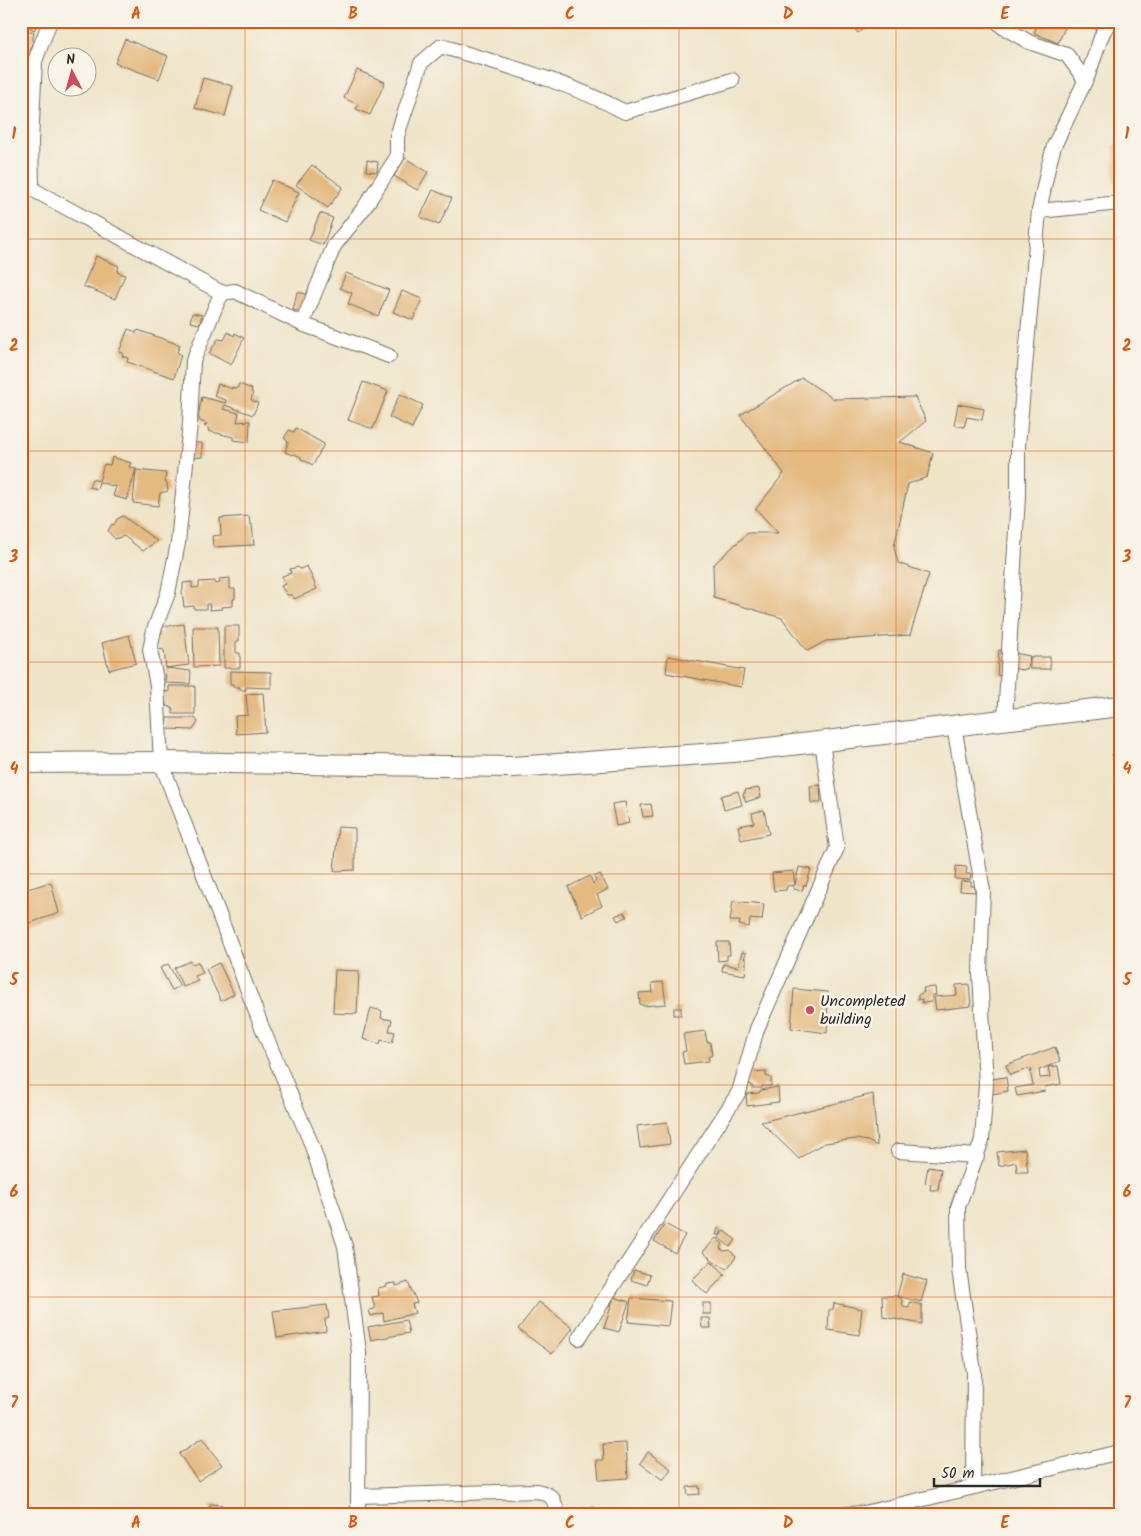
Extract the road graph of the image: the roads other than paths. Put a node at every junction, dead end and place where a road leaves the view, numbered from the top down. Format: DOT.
graph roads {
  1 [pos="50,21"];
  2 [pos="996,21"];
  3 [pos="1111,21"];
  4 [pos="732,80"];
  5 [pos="1085,80"];
  6 [pos="27,186"];
  7 [pos="1120,203"];
  8 [pos="1039,211"];
  9 [pos="222,293"];
  10 [pos="302,324"];
  11 [pos="389,356"];
  12 [pos="1120,706"];
  13 [pos="1005,720"];
  14 [pos="954,726"];
  15 [pos="822,741"];
  16 [pos="161,762"];
  17 [pos="21,763"];
  18 [pos="898,1151"];
  19 [pos="977,1156"];
  20 [pos="578,1338"];
  21 [pos="1120,1452"];
  22 [pos="973,1486"];
  23 [pos="358,1496"];
  24 [pos="358,1515"];
  25 [pos="558,1515"];
  26 [pos="830,1515"];
  1 -- 6 [label="street"];
  2 -- 5 [label="street"];
  3 -- 5 [label="street"];
  4 -- 10 [label="street"];
  5 -- 8 [label="street"];
  6 -- 9 [label="street"];
  7 -- 8 [label="street"];
  8 -- 13 [label="street"];
  9 -- 10 [label="street"];
  9 -- 16 [label="street"];
  10 -- 11 [label="street"];
  12 -- 13 [label="main road"];
  13 -- 14 [label="main road"];
  14 -- 15 [label="main road"];
  14 -- 19 [label="street"];
  15 -- 16 [label="main road"];
  15 -- 20 [label="street"];
  16 -- 17 [label="main road"];
  16 -- 23 [label="street"];
  18 -- 19 [label="street"];
  19 -- 22 [label="street"];
  21 -- 22 [label="street"];
  22 -- 26 [label="street"];
  23 -- 24 [label="street"];
  23 -- 25 [label="street"];
}
